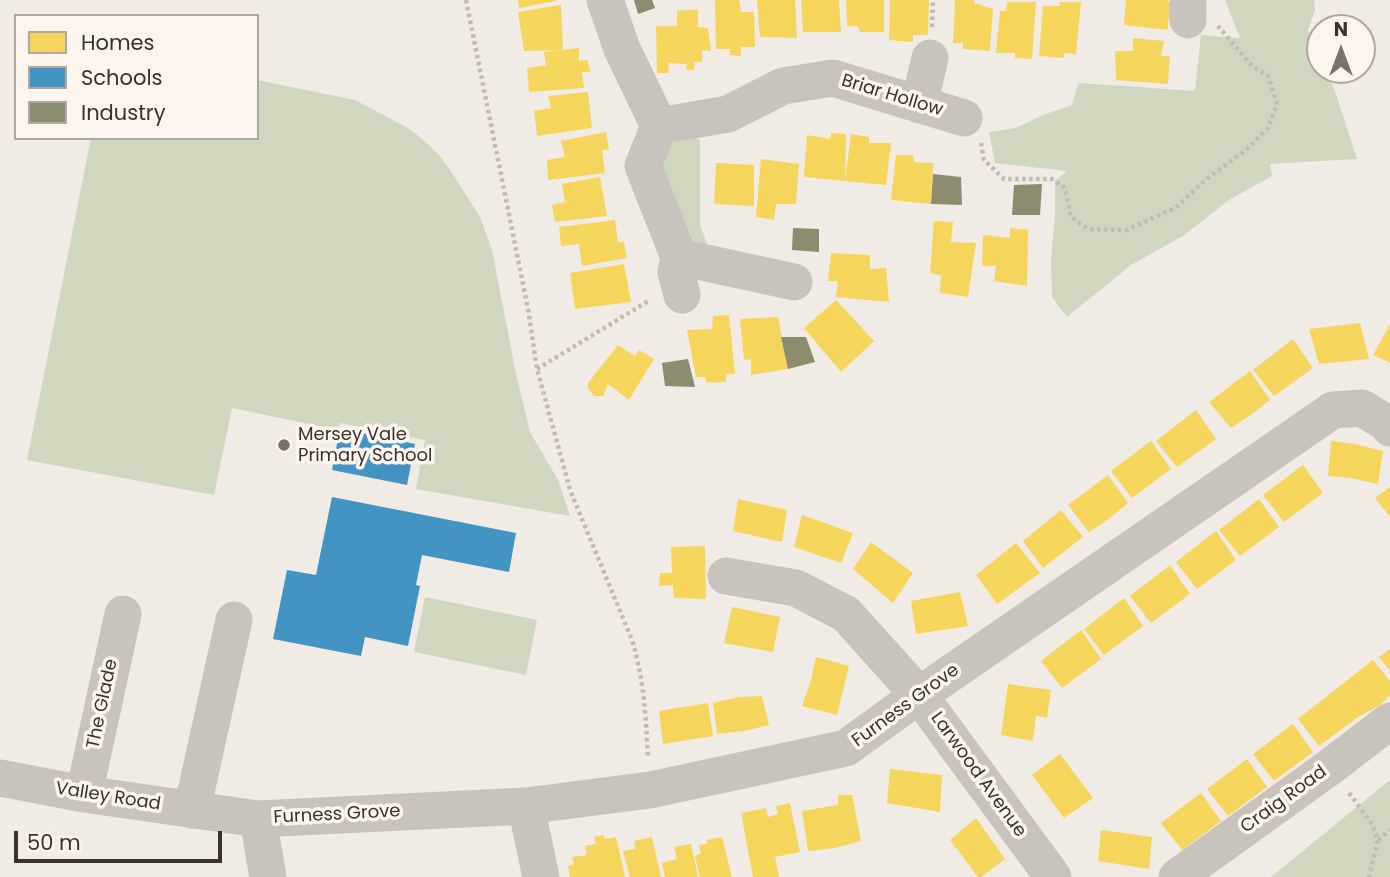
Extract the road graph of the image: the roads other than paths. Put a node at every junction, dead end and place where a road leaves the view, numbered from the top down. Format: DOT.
graph roads {
  1 [pos="605,0"];
  2 [pos="930,58"];
  3 [pos="919,105"];
  4 [pos="964,118"];
  5 [pos="659,126"];
  6 [pos="794,282"];
  7 [pos="1390,428"];
  8 [pos="726,576"];
  9 [pos="123,614"];
  10 [pos="234,620"];
  11 [pos="919,695"];
  12 [pos="1390,721"];
  13 [pos="0,778"];
  14 [pos="84,794"];
  15 [pos="526,806"];
  16 [pos="192,810"];
  17 [pos="258,819"];
  18 [pos="268,877"];
  19 [pos="541,877"];
  20 [pos="1053,877"];
  21 [pos="1177,877"];
  1 -- 5 [label="street"];
  2 -- 3 [label="street"];
  3 -- 4 [label="street, Briar Hollow"];
  3 -- 5 [label="street, Briar Hollow"];
  5 -- 6 [label="street"];
  7 -- 11 [label="street, Furness Grove"];
  8 -- 11 [label="street, Larwood Avenue"];
  9 -- 14 [label="street, The Glade"];
  10 -- 16 [label="street"];
  11 -- 15 [label="street, Furness Grove"];
  11 -- 20 [label="street, Larwood Avenue"];
  12 -- 21 [label="street, Craig Road"];
  13 -- 14 [label="street, Valley Road"];
  14 -- 16 [label="street, Valley Road"];
  15 -- 17 [label="street, Furness Grove"];
  15 -- 19 [label="street"];
  16 -- 17 [label="street, Valley Road"];
  17 -- 18 [label="street"];
}
